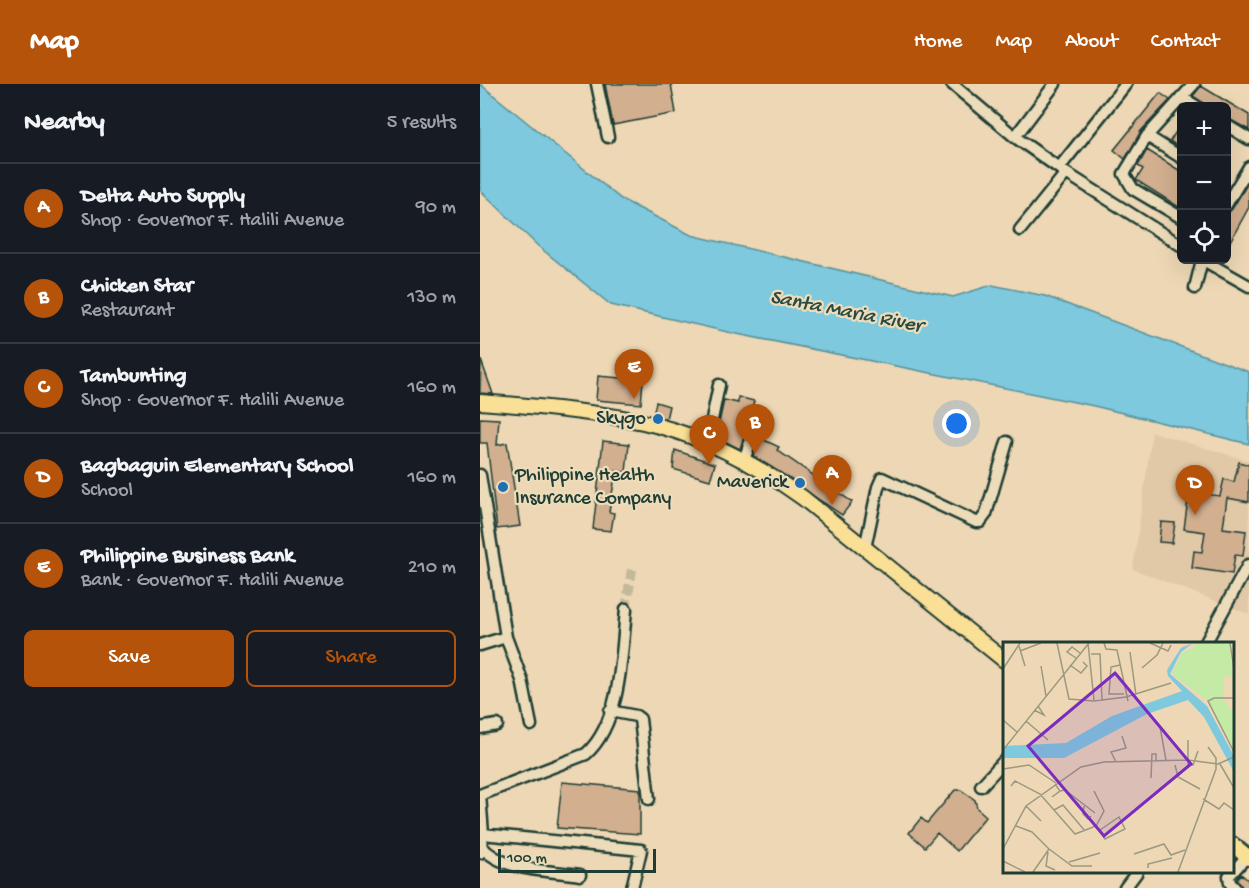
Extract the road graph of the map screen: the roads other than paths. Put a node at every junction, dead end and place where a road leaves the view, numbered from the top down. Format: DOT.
graph roads {
  1 [pos="597,84"];
  2 [pos="952,84"];
  3 [pos="1055,84"];
  4 [pos="1126,84"];
  5 [pos="1194,84"];
  6 [pos="1181,97"];
  7 [pos="1189,102"];
  8 [pos="1231,128"];
  9 [pos="1147,136"];
  10 [pos="608,137"];
  11 [pos="1016,137"];
  12 [pos="1249,139"];
  13 [pos="1179,156"];
  14 [pos="1249,167"];
  15 [pos="1062,171"];
  16 [pos="1231,189"];
  17 [pos="1177,215"];
  18 [pos="1020,230"];
  19 [pos="1177,243"];
  20 [pos="1202,264"];
  21 [pos="1210,264"];
  22 [pos="1249,286"];
  23 [pos="1196,288"];
  24 [pos="719,385"];
  25 [pos="480,402"];
  26 [pos="757,423"];
  27 [pos="1007,442"];
  28 [pos="707,444"];
  29 [pos="744,460"];
  30 [pos="480,475"];
  31 [pos="482,500"];
  32 [pos="865,548"];
  33 [pos="1248,565"];
  34 [pos="626,609"];
  35 [pos="506,636"];
  36 [pos="1206,642"];
  37 [pos="480,645"];
  38 [pos="1003,658"];
  39 [pos="610,711"];
  40 [pos="497,725"];
  41 [pos="531,725"];
  42 [pos="480,728"];
  43 [pos="1003,763"];
  44 [pos="981,786"];
  45 [pos="649,799"];
  46 [pos="483,834"];
  47 [pos="1234,845"];
  48 [pos="481,850"];
  49 [pos="1248,856"];
  50 [pos="1234,871"];
  51 [pos="1136,873"];
  52 [pos="1232,873"];
  53 [pos="580,875"];
  54 [pos="632,888"];
  55 [pos="1125,888"];
  56 [pos="1235,888"];
  1 -- 10 [label="street"];
  2 -- 11 [label="street"];
  3 -- 11 [label="street"];
  4 -- 15 [label="street"];
  5 -- 6 [label="street"];
  6 -- 7 [label="street"];
  6 -- 9 [label="street"];
  8 -- 12 [label="street"];
  9 -- 13 [label="street"];
  9 -- 17 [label="street"];
  11 -- 15 [label="street"];
  14 -- 16 [label="street"];
  15 -- 18 [label="street"];
  15 -- 19 [label="street"];
  20 -- 23 [label="street"];
  21 -- 22 [label="street"];
  24 -- 28 [label="street"];
  25 -- 28 [label="main road"];
  26 -- 29 [label="street"];
  27 -- 32 [label="street"];
  28 -- 29 [label="main road"];
  29 -- 32 [label="main road"];
  30 -- 31 [label="street"];
  31 -- 35 [label="street"];
  32 -- 38 [label="main road"];
  33 -- 36 [label="street"];
  34 -- 39 [label="street"];
  35 -- 37 [label="street"];
  35 -- 41 [label="street"];
  39 -- 45 [label="street"];
  39 -- 46 [label="street"];
  40 -- 42 [label="street"];
  43 -- 44 [label="street"];
  46 -- 48 [label="street"];
  46 -- 54 [label="street"];
  47 -- 49 [label="main road"];
  48 -- 53 [label="street"];
  49 -- 50 [label="street"];
  51 -- 55 [label="street"];
  52 -- 56 [label="street"];
}
